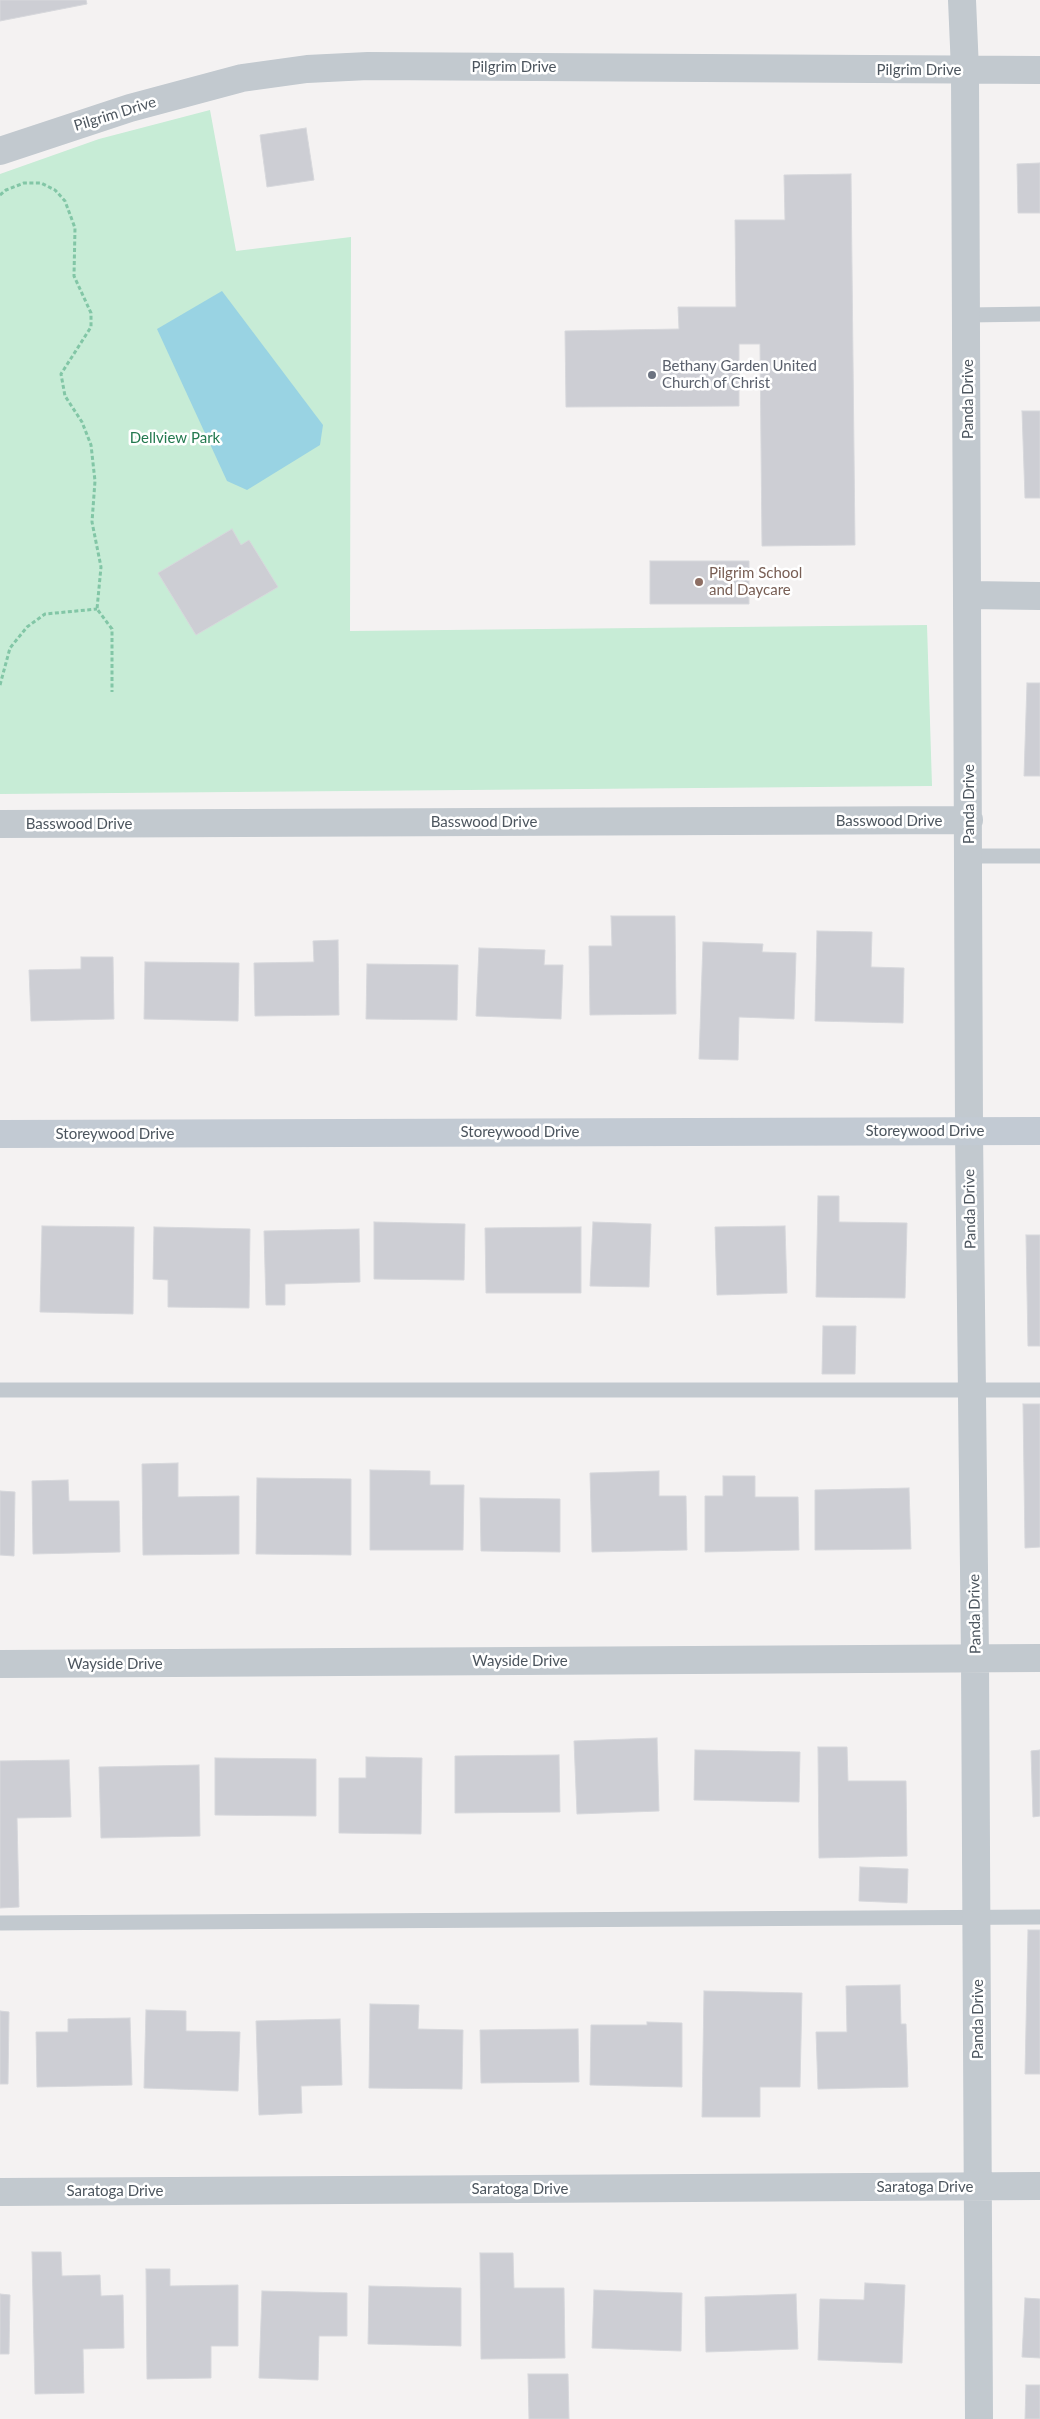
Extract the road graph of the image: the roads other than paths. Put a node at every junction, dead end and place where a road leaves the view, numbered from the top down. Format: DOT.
graph roads {
  1 [pos="962,0"];
  2 [pos="965,70"];
  3 [pos="1040,70"];
  4 [pos="0,151"];
  5 [pos="1040,314"];
  6 [pos="967,315"];
  7 [pos="969,595"];
  8 [pos="1040,596"];
  9 [pos="969,820"];
  10 [pos="0,824"];
  11 [pos="969,856"];
  12 [pos="1040,856"];
  13 [pos="969,1131"];
  14 [pos="1040,1131"];
  15 [pos="0,1134"];
  16 [pos="0,1390"];
  17 [pos="972,1390"];
  18 [pos="1040,1390"];
  19 [pos="1040,1658"];
  20 [pos="975,1659"];
  21 [pos="0,1664"];
  22 [pos="1040,1917"];
  23 [pos="977,1918"];
  24 [pos="0,1923"];
  25 [pos="978,2186"];
  26 [pos="1040,2186"];
  27 [pos="0,2192"];
  28 [pos="979,2419"];
  1 -- 2 [label="street, Panda Drive"];
  2 -- 3 [label="street, Pilgrim Drive"];
  2 -- 4 [label="street, Pilgrim Drive"];
  2 -- 6 [label="street, Panda Drive"];
  5 -- 6 [label="lane"];
  6 -- 7 [label="street, Panda Drive"];
  7 -- 8 [label="street"];
  7 -- 9 [label="street, Panda Drive"];
  9 -- 10 [label="street, Basswood Drive"];
  9 -- 11 [label="street, Panda Drive"];
  11 -- 12 [label="lane"];
  11 -- 13 [label="street, Panda Drive"];
  13 -- 14 [label="street, Storeywood Drive"];
  13 -- 15 [label="street, Storeywood Drive"];
  13 -- 17 [label="street, Panda Drive"];
  16 -- 17 [label="lane"];
  17 -- 18 [label="lane"];
  17 -- 20 [label="street, Panda Drive"];
  19 -- 20 [label="street, Wayside Drive"];
  20 -- 21 [label="street, Wayside Drive"];
  20 -- 23 [label="street, Panda Drive"];
  22 -- 23 [label="lane"];
  23 -- 24 [label="lane"];
  23 -- 25 [label="street, Panda Drive"];
  25 -- 26 [label="street, Saratoga Drive"];
  25 -- 27 [label="street, Saratoga Drive"];
  25 -- 28 [label="street, Panda Drive"];
}
